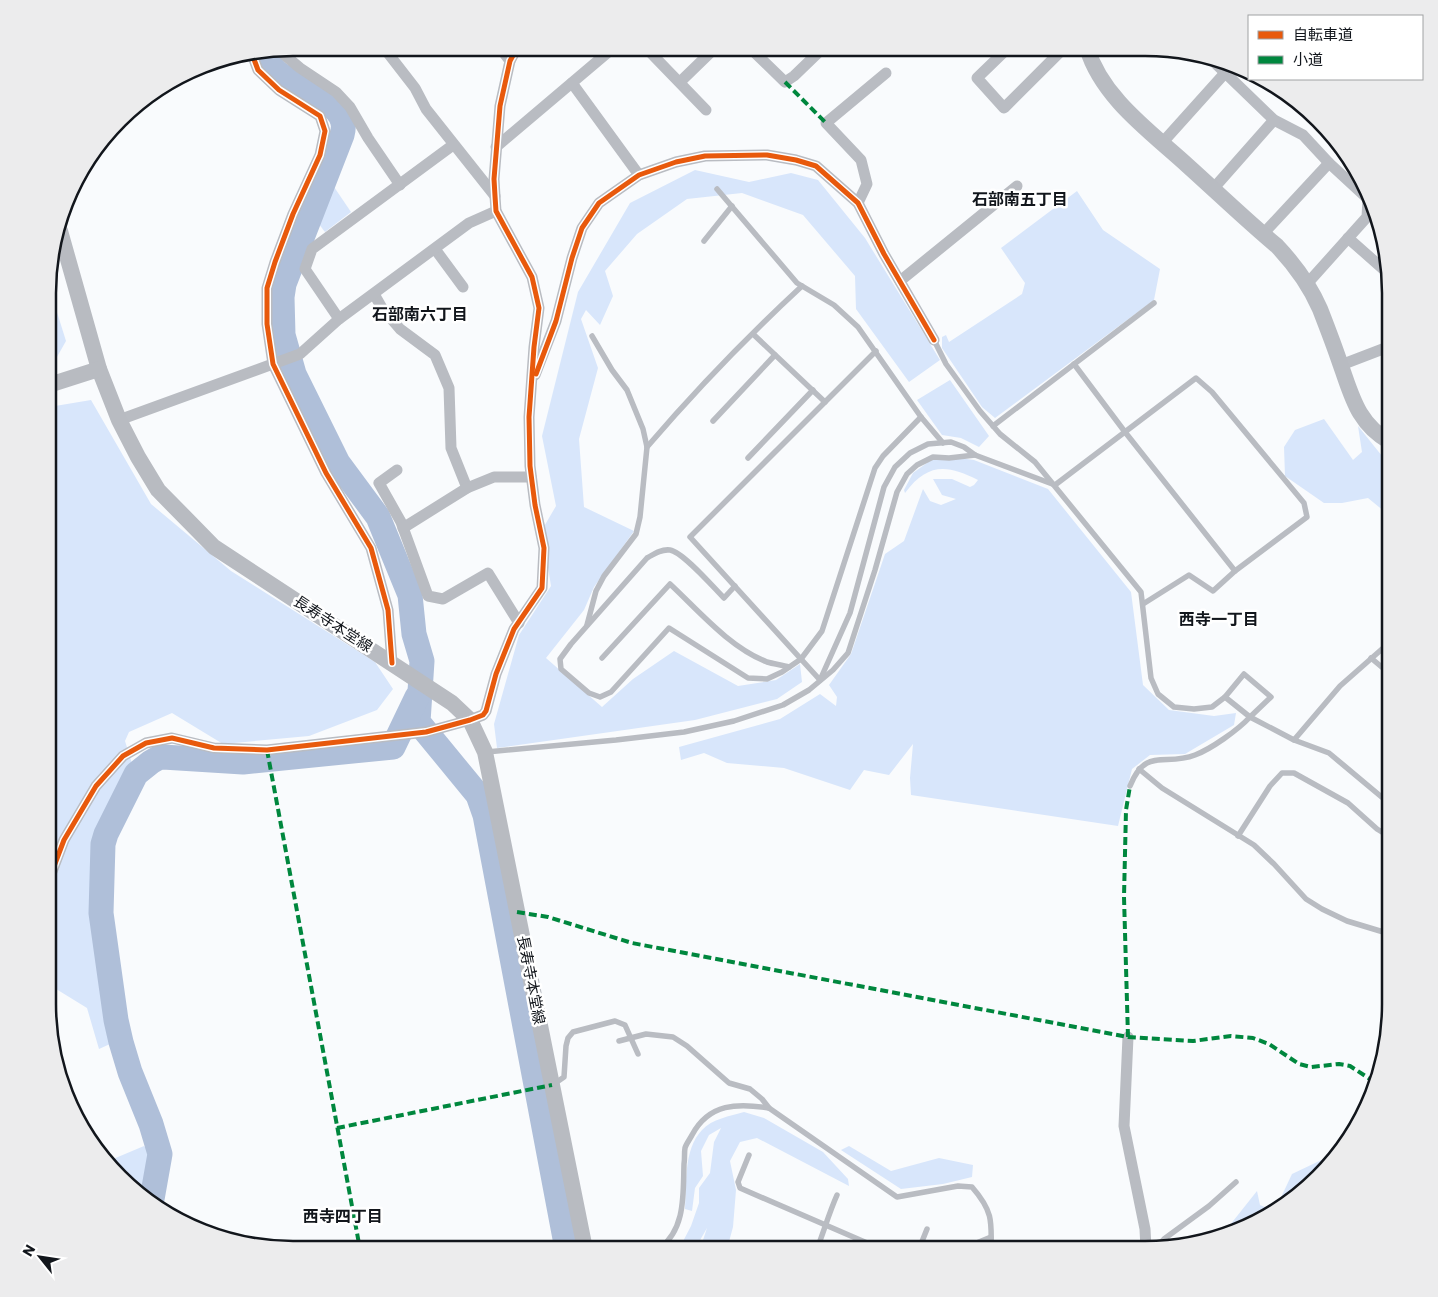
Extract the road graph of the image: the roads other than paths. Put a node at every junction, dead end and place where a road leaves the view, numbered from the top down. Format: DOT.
graph roads {
  1 [pos="287,56"];
  2 [pos="390,56"];
  3 [pos="506,56"];
  4 [pos="513,56"];
  5 [pos="604,56"];
  6 [pos="654,56"];
  7 [pos="707,56"];
  8 [pos="758,56"];
  9 [pos="815,56"];
  10 [pos="1000,56"];
  11 [pos="1056,56"];
  12 [pos="1089,56"];
  13 [pos="254,60"];
  14 [pos="510,61"];
  15 [pos="1221,69"];
  16 [pos="886,73"];
  17 [pos="1225,73"];
  18 [pos="680,82"];
  19 [pos="572,83"];
  20 [pos="706,110"];
  21 [pos="1274,120"];
  22 [pos="1163,142"];
  23 [pos="453,145"];
  24 [pos="496,147"];
  25 [pos="1329,163"];
  26 [pos="639,175"];
  27 [pos="400,185"];
  28 [pos="1017,186"];
  29 [pos="718,189"];
  30 [pos="1213,189"];
  31 [pos="1358,190"];
  32 [pos="495,196"];
  33 [pos="858,203"];
  34 [pos="732,206"];
  35 [pos="496,211"];
  36 [pos="1367,212"];
  37 [pos="1263,234"];
  38 [pos="1348,238"];
  39 [pos="62,240"];
  40 [pos="704,241"];
  41 [pos="435,249"];
  42 [pos="1380,266"];
  43 [pos="900,281"];
  44 [pos="1306,285"];
  45 [pos="802,286"];
  46 [pos="463,287"];
  47 [pos="374,294"];
  48 [pos="1154,303"];
  49 [pos="340,320"];
  50 [pos="753,334"];
  51 [pos="592,336"];
  52 [pos="934,340"];
  53 [pos="1382,349"];
  54 [pos="876,351"];
  55 [pos="775,355"];
  56 [pos="273,364"];
  57 [pos="1074,364"];
  58 [pos="1341,365"];
  59 [pos="99,369"];
  60 [pos="56,383"];
  61 [pos="530,388"];
  62 [pos="813,390"];
  63 [pos="825,402"];
  64 [pos="921,417"];
  65 [pos="119,420"];
  66 [pos="713,421"];
  67 [pos="993,426"];
  68 [pos="1125,432"];
  69 [pos="1382,436"];
  70 [pos="942,443"];
  71 [pos="647,447"];
  72 [pos="975,455"];
  73 [pos="748,458"];
  74 [pos="398,470"];
  75 [pos="531,478"];
  76 [pos="1055,485"];
  77 [pos="468,488"];
  78 [pos="403,528"];
  79 [pos="1235,571"];
  80 [pos="736,586"];
  81 [pos="1142,604"];
  82 [pos="519,623"];
  83 [pos="586,627"];
  84 [pos="1382,649"];
  85 [pos="602,658"];
  86 [pos="1371,658"];
  87 [pos="801,659"];
  88 [pos="392,663"];
  89 [pos="789,667"];
  90 [pos="1382,667"];
  91 [pos="820,680"];
  92 [pos="1225,698"];
  93 [pos="1250,717"];
  94 [pos="470,720"];
  95 [pos="1294,740"];
  96 [pos="485,752"];
  97 [pos="1139,769"];
  98 [pos="1130,786"];
  99 [pos="1382,797"];
  100 [pos="1382,832"];
  101 [pos="1238,836"];
  102 [pos="56,861"];
  103 [pos="1382,932"];
  104 [pos="1128,1037"];
  105 [pos="632,1038"];
  106 [pos="618,1041"];
  107 [pos="638,1054"];
  108 [pos="552,1086"];
  109 [pos="769,1108"];
  110 [pos="749,1155"];
  111 [pos="1236,1182"];
  112 [pos="837,1195"];
  113 [pos="826,1225"];
  114 [pos="927,1229"];
  115 [pos="991,1237"];
  116 [pos="1163,1240"];
  117 [pos="583,1241"];
  118 [pos="668,1241"];
  119 [pos="820,1241"];
  120 [pos="863,1241"];
  121 [pos="922,1241"];
  122 [pos="981,1241"];
  123 [pos="991,1241"];
  124 [pos="1146,1241"];
  1 -- 27 [label="street"];
  2 -- 23 [label="street"];
  3 -- 14 [label="street"];
  4 -- 14 [label="street"];
  5 -- 19 [label="street"];
  6 -- 18 [label="street"];
  7 -- 18 [label="street"];
  8 -- 9 [label="street"];
  10 -- 11 [label="street"];
  12 -- 22 [label="main road"];
  13 -- 56 [label="street"];
  14 -- 24 [label="street"];
  15 -- 17 [label="street"];
  16 -- 33 [label="street"];
  17 -- 21 [label="street"];
  17 -- 22 [label="street"];
  18 -- 20 [label="street"];
  19 -- 24 [label="street"];
  19 -- 26 [label="street"];
  21 -- 25 [label="street"];
  21 -- 30 [label="street"];
  22 -- 30 [label="main road"];
  23 -- 27 [label="street"];
  23 -- 32 [label="street"];
  24 -- 32 [label="street"];
  25 -- 31 [label="street"];
  25 -- 37 [label="street"];
  26 -- 33 [label="street"];
  26 -- 61 [label="street"];
  27 -- 49 [label="street"];
  28 -- 43 [label="street"];
  29 -- 34 [label="lane"];
  30 -- 37 [label="main road"];
  32 -- 35 [label="street"];
  33 -- 43 [label="street"];
  34 -- 40 [label="lane"];
  34 -- 45 [label="lane"];
  35 -- 41 [label="street"];
  35 -- 61 [label="street"];
  36 -- 38 [label="street"];
  37 -- 44 [label="main road"];
  38 -- 42 [label="street"];
  38 -- 44 [label="street"];
  39 -- 59 [label="main road, 長寿寺本堂線"];
  41 -- 46 [label="street"];
  41 -- 47 [label="street"];
  43 -- 52 [label="street"];
  44 -- 58 [label="main road"];
  45 -- 50 [label="lane"];
  45 -- 54 [label="lane"];
  47 -- 49 [label="street"];
  47 -- 77 [label="street"];
  48 -- 57 [label="lane"];
  49 -- 56 [label="street"];
  50 -- 55 [label="lane"];
  50 -- 71 [label="lane"];
  51 -- 71 [label="lane"];
  52 -- 67 [label="lane"];
  53 -- 58 [label="street"];
  54 -- 63 [label="lane"];
  54 -- 64 [label="lane"];
  55 -- 62 [label="lane"];
  55 -- 66 [label="lane"];
  56 -- 65 [label="street"];
  56 -- 88 [label="street"];
  57 -- 67 [label="lane"];
  57 -- 68 [label="lane"];
  58 -- 69 [label="main road"];
  59 -- 60 [label="main road"];
  59 -- 65 [label="main road, 長寿寺本堂線"];
  61 -- 75 [label="street"];
  62 -- 63 [label="lane"];
  62 -- 73 [label="lane"];
  63 -- 80 [label="lane"];
  64 -- 70 [label="lane"];
  64 -- 87 [label="lane"];
  65 -- 88 [label="main road, 長寿寺本堂線"];
  67 -- 76 [label="lane"];
  68 -- 76 [label="lane"];
  68 -- 79 [label="lane"];
  68 -- 79 [label="lane"];
  70 -- 72 [label="lane"];
  70 -- 91 [label="lane"];
  71 -- 83 [label="lane"];
  72 -- 76 [label="lane"];
  72 -- 91 [label="lane"];
  74 -- 78 [label="street"];
  75 -- 77 [label="street"];
  75 -- 82 [label="street"];
  76 -- 81 [label="lane"];
  77 -- 78 [label="street"];
  78 -- 82 [label="street"];
  79 -- 81 [label="lane"];
  80 -- 83 [label="lane"];
  80 -- 87 [label="lane"];
  81 -- 92 [label="lane"];
  82 -- 94 [label="street"];
  83 -- 89 [label="lane"];
  84 -- 86 [label="lane"];
  85 -- 89 [label="lane"];
  86 -- 90 [label="lane"];
  86 -- 95 [label="lane"];
  87 -- 89 [label="lane"];
  87 -- 91 [label="lane"];
  88 -- 94 [label="main road, 長寿寺本堂線"];
  91 -- 96 [label="lane"];
  92 -- 93 [label="lane"];
  92 -- 93 [label="lane"];
  93 -- 95 [label="lane"];
  93 -- 97 [label="lane"];
  94 -- 96 [label="main road, 長寿寺本堂線"];
  94 -- 102 [label="street"];
  95 -- 99 [label="lane"];
  96 -- 108 [label="main road, 長寿寺本堂線"];
  97 -- 98 [label="lane"];
  97 -- 101 [label="lane"];
  100 -- 101 [label="lane"];
  101 -- 103 [label="lane"];
  104 -- 124 [label="street"];
  105 -- 106 [label="lane"];
  105 -- 107 [label="lane"];
  105 -- 108 [label="lane"];
  105 -- 109 [label="lane"];
  108 -- 117 [label="main road, 長寿寺本堂線"];
  109 -- 115 [label="lane"];
  109 -- 118 [label="lane"];
  110 -- 113 [label="lane"];
  111 -- 116 [label="lane"];
  112 -- 113 [label="lane"];
  113 -- 119 [label="lane"];
  113 -- 120 [label="lane"];
  114 -- 121 [label="lane"];
  115 -- 122 [label="lane"];
  115 -- 123 [label="lane"];
}
